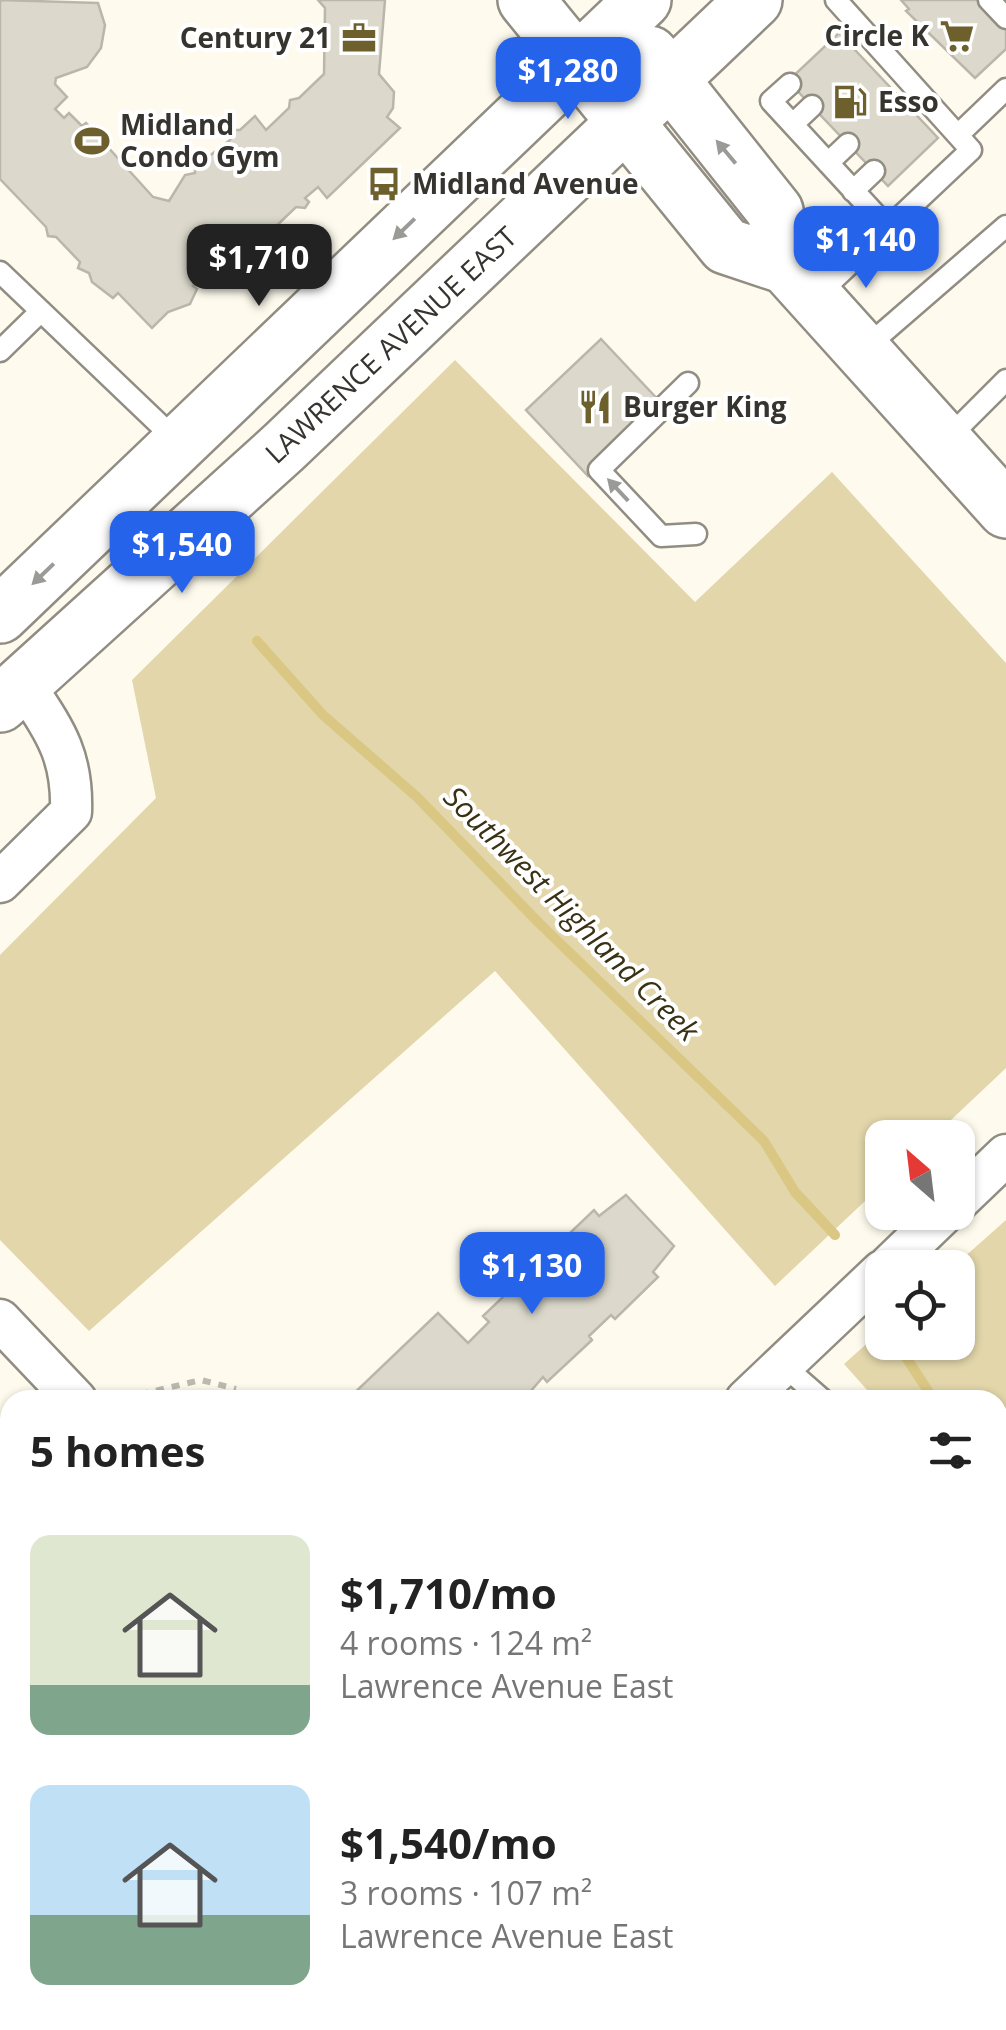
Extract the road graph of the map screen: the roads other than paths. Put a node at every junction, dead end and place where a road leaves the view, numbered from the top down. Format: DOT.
graph roads {
  1 [pos="526,0"];
  2 [pos="754,0"];
  3 [pos="837,0"];
  4 [pos="989,0"];
  5 [pos="625,6"];
  6 [pos="1006,18"];
  7 [pos="576,65"];
  8 [pos="670,80"];
  9 [pos="790,84"];
  10 [pos="1006,90"];
  11 [pos="812,106"];
  12 [pos="792,124"];
  13 [pos="626,125"];
  14 [pos="958,136"];
  15 [pos="848,144"];
  16 [pos="828,163"];
  17 [pos="874,171"];
  18 [pos="854,191"];
  19 [pos="1006,226"];
  20 [pos="888,228"];
  21 [pos="0,272"];
  22 [pos="800,282"];
  23 [pos="41,311"];
  24 [pos="0,350"];
  25 [pos="863,350"];
  26 [pos="1006,380"];
  27 [pos="688,384"];
  28 [pos="944,442"];
  29 [pos="180,444"];
  30 [pos="1006,510"];
  31 [pos="696,534"];
  32 [pos="0,615"];
  33 [pos="11,694"];
  34 [pos="0,882"];
  35 [pos="1006,1155"];
  36 [pos="975,1185"];
  37 [pos="926,1230"];
  38 [pos="904,1250"];
  39 [pos="865,1287"];
  40 [pos="0,1320"];
  41 [pos="783,1365"];
  42 [pos="66,1390"];
  43 [pos="757,1390"];
  44 [pos="811,1390"];
  1 -- 7 [label="main road"];
  2 -- 8 [label="main road, LAWRENCE AVENUE EAST"];
  3 -- 14 [label="lane"];
  4 -- 6 [label="lane"];
  5 -- 7 [label="main road"];
  5 -- 8 [label="main road"];
  7 -- 13 [label="main road"];
  7 -- 29 [label="main road, one-way"];
  8 -- 13 [label="main road, LAWRENCE AVENUE EAST"];
  22 -- 8 [label="main road, one-way"];
  9 -- 12 [label="lane"];
  10 -- 14 [label="lane"];
  11 -- 12 [label="lane"];
  12 -- 16 [label="lane"];
  13 -- 22 [label="main road"];
  13 -- 33 [label="main road, LAWRENCE AVENUE EAST"];
  14 -- 20 [label="lane"];
  15 -- 16 [label="lane"];
  16 -- 18 [label="lane"];
  17 -- 18 [label="lane"];
  18 -- 20 [label="lane"];
  19 -- 25 [label="lane"];
  20 -- 22 [label="lane"];
  21 -- 23 [label="lane"];
  22 -- 25 [label="main road"];
  23 -- 24 [label="lane"];
  23 -- 29 [label="lane"];
  25 -- 28 [label="main road"];
  26 -- 28 [label="lane"];
  31 -- 27 [label="lane, one-way"];
  28 -- 30 [label="main road"];
  29 -- 32 [label="main road, one-way"];
  33 -- 34 [label="street, LAWRENCE AVENUE EAST"];
  35 -- 36 [label="street"];
  37 -- 38 [label="street"];
  39 -- 41 [label="street"];
  40 -- 42 [label="street"];
  41 -- 43 [label="street"];
  41 -- 44 [label="lane"];
}
